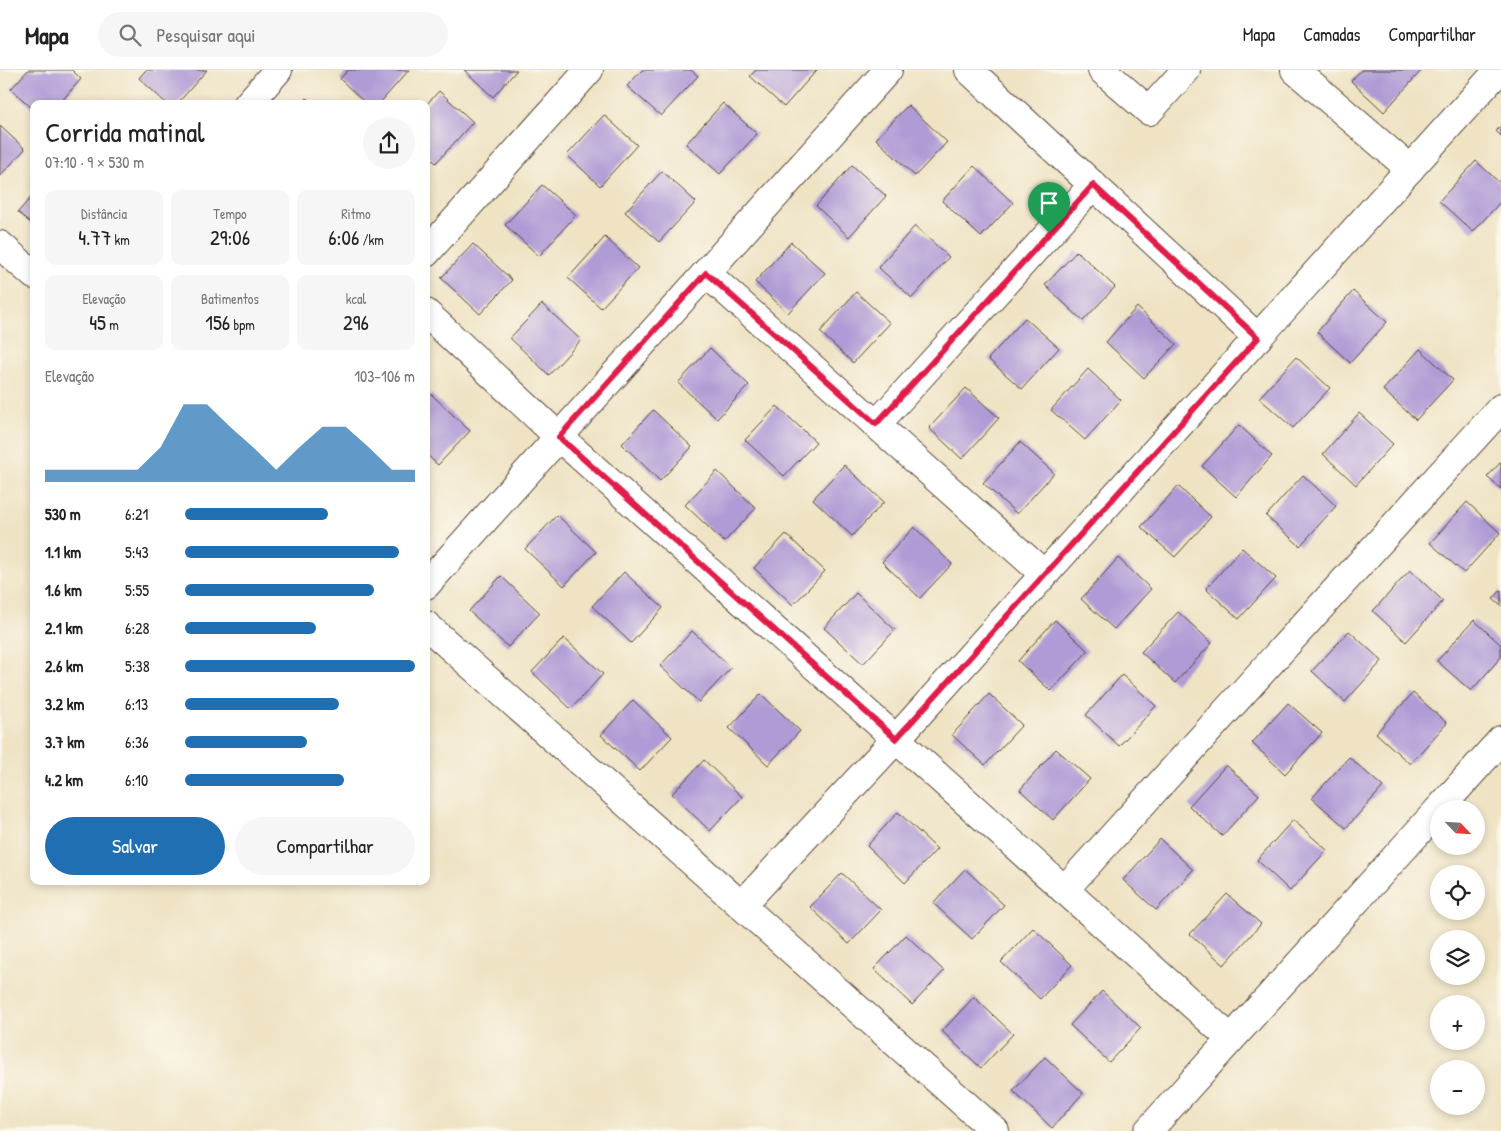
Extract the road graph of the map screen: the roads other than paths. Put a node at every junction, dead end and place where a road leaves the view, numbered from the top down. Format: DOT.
graph roads {
  1 [pos="278,70"];
  2 [pos="589,70"];
  3 [pos="888,70"];
  4 [pos="969,70"];
  5 [pos="1102,70"];
  6 [pos="1186,70"];
  7 [pos="1296,70"];
  8 [pos="1499,70"];
  9 [pos="252,100"];
  10 [pos="1410,169"];
  11 [pos="1093,185"];
  12 [pos="0,245"];
  13 [pos="430,249"];
  14 [pos="30,271"];
  15 [pos="706,273"];
  16 [pos="430,317"];
  17 [pos="1258,338"];
  18 [pos="1501,408"];
  19 [pos="876,424"];
  20 [pos="559,437"];
  21 [pos="1044,574"];
  22 [pos="430,581"];
  23 [pos="430,628"];
  24 [pos="896,739"];
  25 [pos="1501,740"];
  26 [pos="1447,800"];
  27 [pos="1430,819"];
  28 [pos="1064,890"];
  29 [pos="742,905"];
  30 [pos="1231,1039"];
  31 [pos="995,1131"];
  32 [pos="1148,1131"];
  1 -- 9 [label="street"];
  2 -- 13 [label="street"];
  3 -- 15 [label="street"];
  4 -- 11 [label="street"];
  5 -- 6 [label="street"];
  7 -- 10 [label="street"];
  8 -- 10 [label="street"];
  10 -- 17 [label="street"];
  11 -- 17 [label="street"];
  11 -- 19 [label="street"];
  12 -- 14 [label="street"];
  15 -- 19 [label="street"];
  15 -- 20 [label="street"];
  16 -- 20 [label="street"];
  17 -- 21 [label="street"];
  18 -- 28 [label="street"];
  19 -- 21 [label="street"];
  20 -- 22 [label="street"];
  20 -- 24 [label="street"];
  21 -- 24 [label="street"];
  23 -- 29 [label="street"];
  24 -- 28 [label="street"];
  24 -- 29 [label="street"];
  25 -- 26 [label="street"];
  27 -- 30 [label="street"];
  28 -- 30 [label="street"];
  29 -- 31 [label="street"];
  30 -- 32 [label="street"];
}
